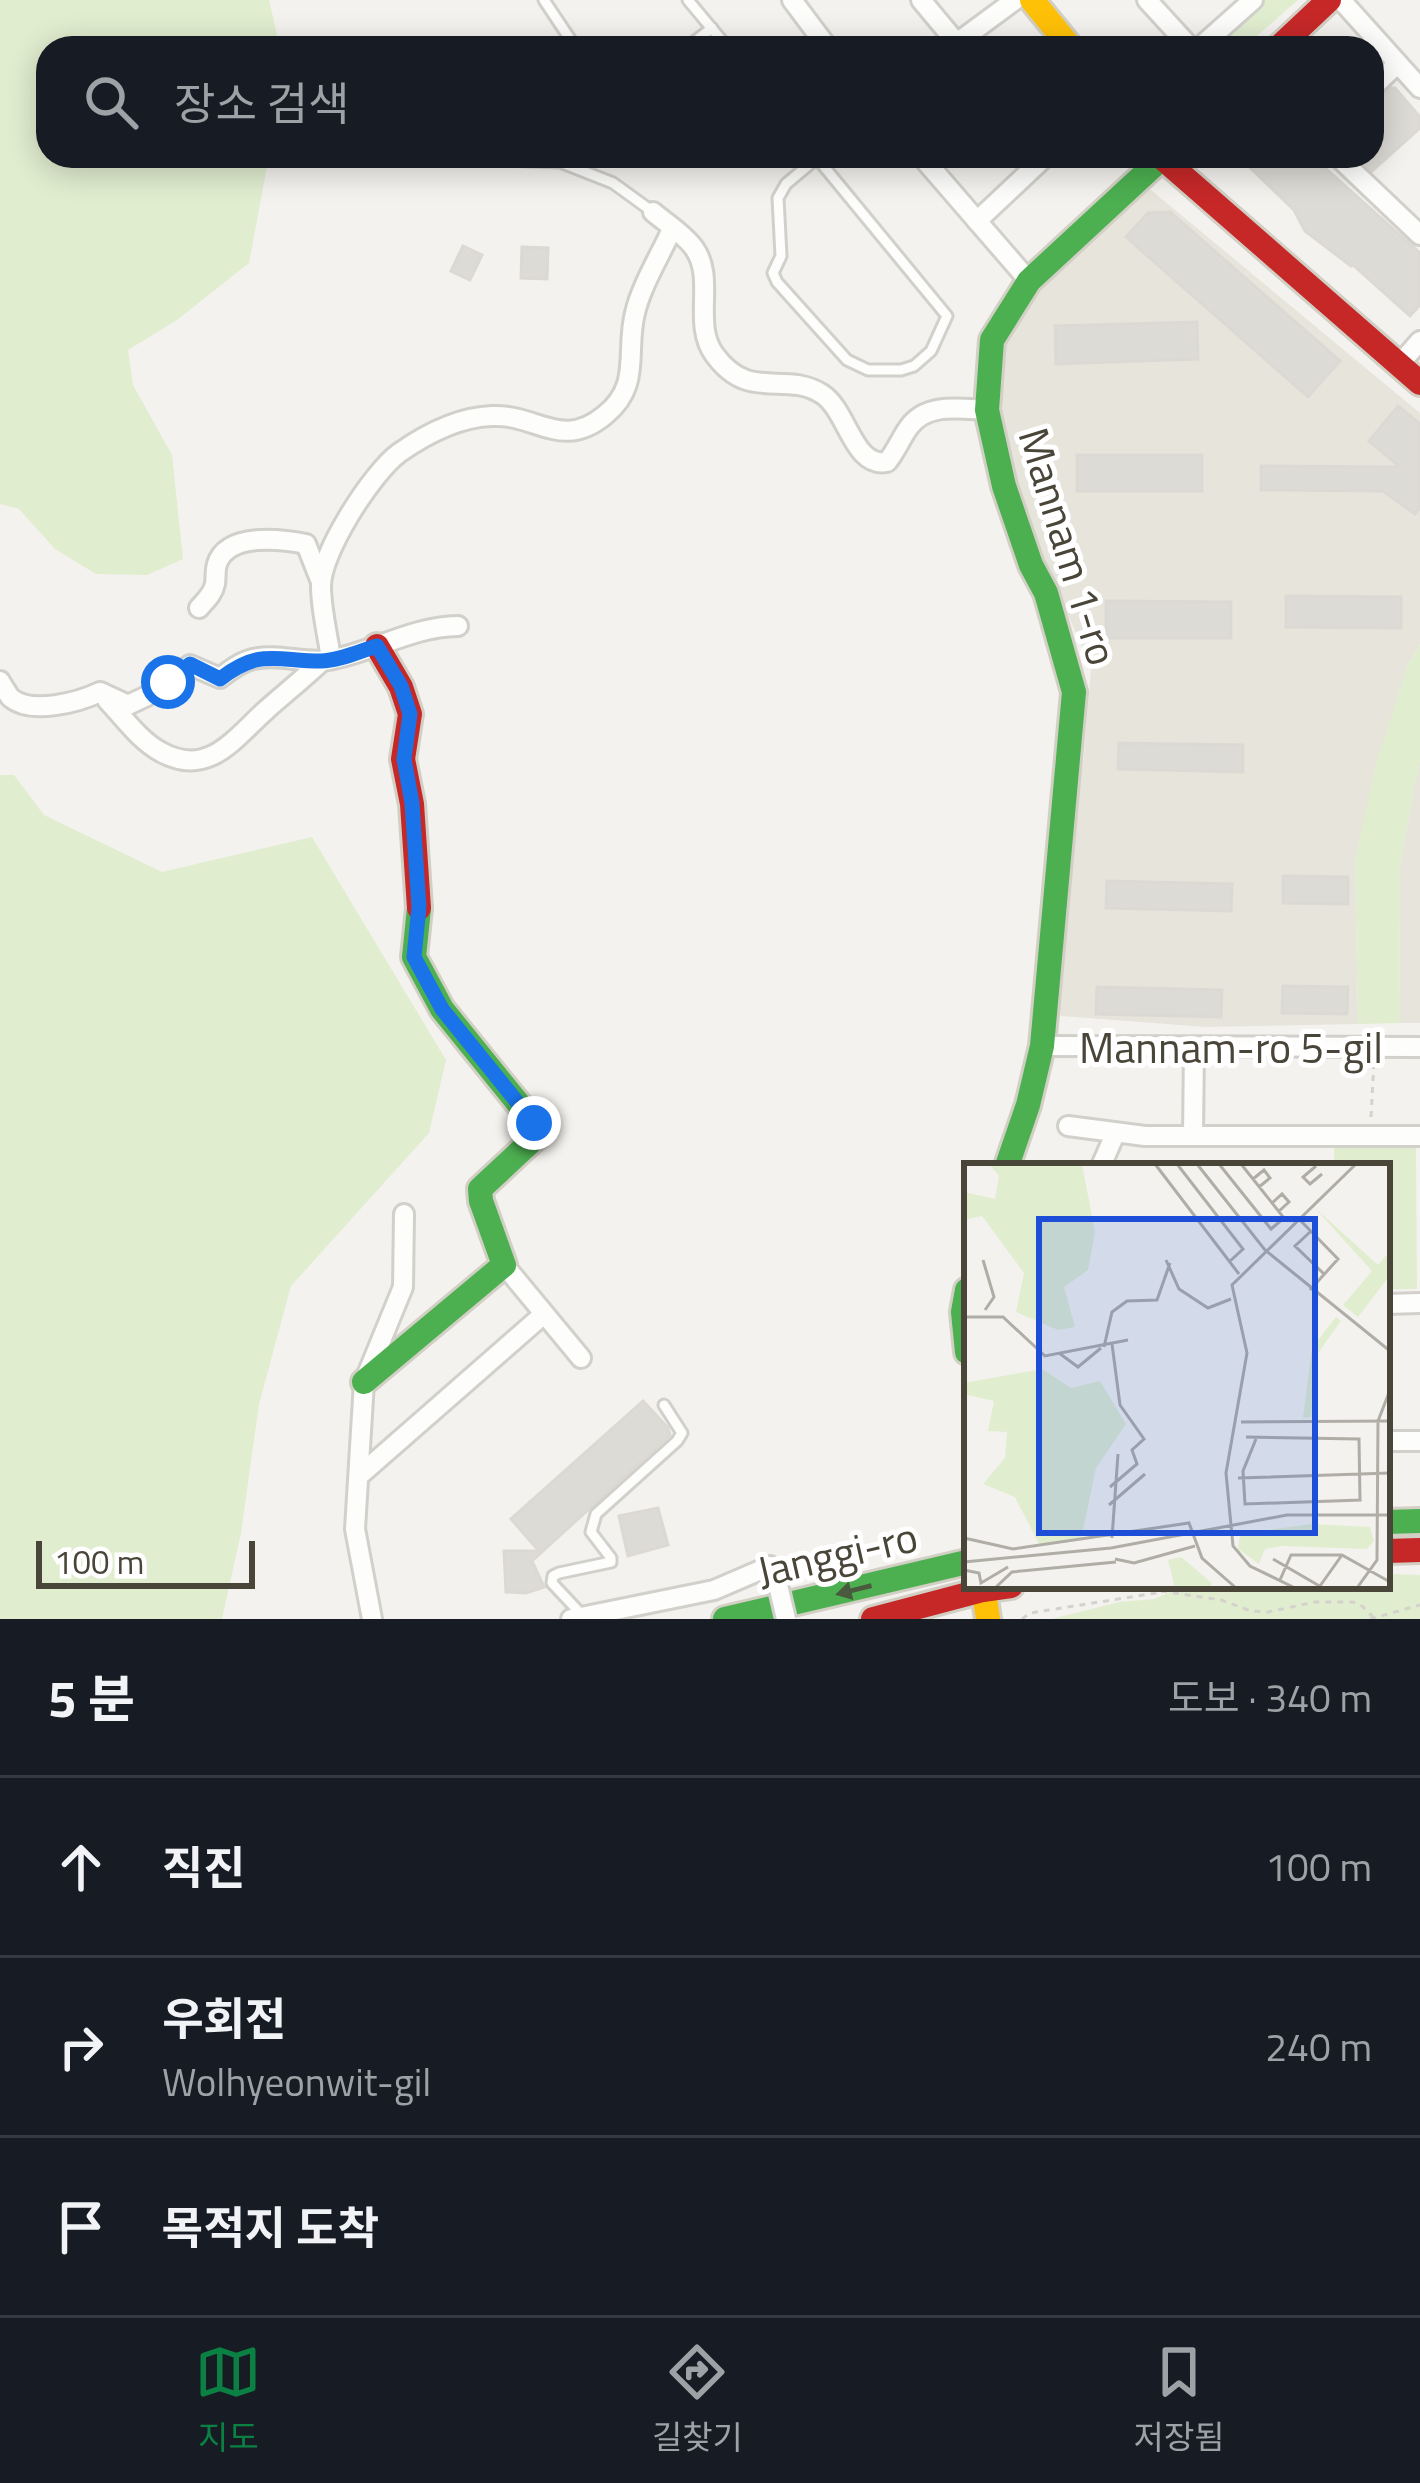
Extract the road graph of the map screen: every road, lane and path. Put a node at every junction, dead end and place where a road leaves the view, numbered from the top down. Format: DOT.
graph roads {
  1 [pos="544,0"];
  2 [pos="688,0"];
  3 [pos="792,0"];
  4 [pos="921,0"];
  5 [pos="1016,0"];
  6 [pos="1032,0"];
  7 [pos="1147,0"];
  8 [pos="1253,0"];
  9 [pos="1329,0"];
  10 [pos="1340,0"];
  11 [pos="712,28"];
  12 [pos="568,36"];
  13 [pos="702,36"];
  14 [pos="718,36"];
  15 [pos="818,36"];
  16 [pos="948,36"];
  17 [pos="969,36"];
  18 [pos="1062,36"];
  19 [pos="1183,36"];
  20 [pos="1210,36"];
  21 [pos="1291,36"];
  22 [pos="1372,36"];
  23 [pos="1384,49"];
  24 [pos="1397,64"];
  25 [pos="1384,76"];
  26 [pos="1420,88"];
  27 [pos="573,168"];
  28 [pos="804,168"];
  29 [pos="827,168"];
  30 [pos="932,168"];
  31 [pos="1033,168"];
  32 [pos="1150,168"];
  33 [pos="1174,168"];
  34 [pos="1349,168"];
  35 [pos="652,212"];
  36 [pos="977,220"];
  37 [pos="672,229"];
  38 [pos="1420,236"];
  39 [pos="1029,281"];
  40 [pos="1420,341"];
  41 [pos="1398,366"];
  42 [pos="1420,383"];
  43 [pos="987,410"];
  44 [pos="321,582"];
  45 [pos="199,608"];
  46 [pos="458,626"];
  47 [pos="377,646"];
  48 [pos="326,660"];
  49 [pos="0,681"];
  50 [pos="100,692"];
  51 [pos="1042,1046"];
  52 [pos="1374,1047"];
  53 [pos="1420,1047"];
  54 [pos="1194,1048"];
  55 [pos="1068,1126"];
  56 [pos="1115,1134"];
  57 [pos="1193,1135"];
  58 [pos="1370,1136"];
  59 [pos="1420,1136"];
  60 [pos="1008,1163"];
  61 [pos="1102,1163"];
  62 [pos="404,1214"];
  63 [pos="504,1265"];
  64 [pos="1420,1303"];
  65 [pos="1390,1304"];
  66 [pos="544,1314"];
  67 [pos="581,1358"];
  68 [pos="364,1382"];
  69 [pos="664,1405"];
  70 [pos="1420,1441"];
  71 [pos="1390,1442"];
  72 [pos="360,1474"];
  73 [pos="1420,1521"];
  74 [pos="1390,1522"];
  75 [pos="1420,1550"];
  76 [pos="1390,1551"];
  77 [pos="964,1563"];
  78 [pos="979,1589"];
  79 [pos="983,1589"];
  80 [pos="1170,1589"];
  81 [pos="1161,1592"];
  82 [pos="1420,1605"];
  83 [pos="1038,1612"];
  84 [pos="1268,1616"];
  85 [pos="576,1617"];
  86 [pos="1372,1618"];
  87 [pos="372,1619"];
  88 [pos="725,1619"];
  89 [pos="786,1619"];
  90 [pos="874,1619"];
  91 [pos="988,1619"];
  92 [pos="1022,1619"];
  93 [pos="1046,1619"];
  1 -- 12 [label="lane"];
  2 -- 11 [label="lane"];
  3 -- 15 [label="street"];
  4 -- 16 [label="street"];
  5 -- 17 [label="street"];
  6 -- 18 [label="street"];
  7 -- 19 [label="street"];
  8 -- 20 [label="street"];
  9 -- 21 [label="street"];
  10 -- 22 [label="street"];
  11 -- 13 [label="lane"];
  11 -- 14 [label="lane"];
  23 -- 24 [label="street"];
  24 -- 25 [label="street"];
  24 -- 26 [label="street"];
  27 -- 35 [label="lane"];
  28 -- 29 [label="lane"];
  30 -- 36 [label="street"];
  31 -- 36 [label="street"];
  32 -- 39 [label="street, Mannam 1-ro"];
  33 -- 41 [label="street"];
  34 -- 38 [label="street"];
  35 -- 37 [label="street"];
  36 -- 39 [label="street"];
  37 -- 43 [label="street"];
  37 -- 44 [label="street"];
  39 -- 43 [label="street, Mannam 1-ro"];
  40 -- 41 [label="street"];
  41 -- 42 [label="street"];
  43 -- 51 [label="street, Mannam 1-ro"];
  44 -- 45 [label="street"];
  44 -- 48 [label="street"];
  46 -- 47 [label="street"];
  47 -- 48 [label="street"];
  47 -- 63 [label="street"];
  48 -- 50 [label="street"];
  48 -- 50 [label="street"];
  49 -- 50 [label="street"];
  51 -- 54 [label="street, Mannam-ro 5-gil"];
  51 -- 60 [label="street, Mannam 1-ro"];
  52 -- 53 [label="street, Mannam-ro 5-gil"];
  52 -- 54 [label="street, Mannam-ro 5-gil"];
  52 -- 58 [label="path"];
  54 -- 57 [label="street"];
  55 -- 56 [label="street"];
  56 -- 57 [label="street"];
  56 -- 61 [label="street"];
  57 -- 58 [label="street"];
  58 -- 59 [label="street"];
  62 -- 68 [label="street"];
  63 -- 66 [label="street"];
  63 -- 68 [label="street"];
  64 -- 65 [label="street"];
  66 -- 67 [label="street"];
  66 -- 72 [label="street"];
  68 -- 72 [label="street"];
  69 -- 85 [label="lane"];
  70 -- 71 [label="street"];
  72 -- 87 [label="street"];
  73 -- 74 [label="street"];
  75 -- 76 [label="street"];
  77 -- 88 [label="street, Janggi-ro, one-way"];
  78 -- 90 [label="street, Janggi-ro"];
  79 -- 91 [label="street"];
  80 -- 81 [label="path"];
  81 -- 83 [label="path"];
  81 -- 84 [label="path"];
  82 -- 86 [label="path"];
  83 -- 92 [label="path"];
  83 -- 93 [label="path"];
  84 -- 86 [label="path"];
  85 -- 89 [label="street, bridge"];
}
